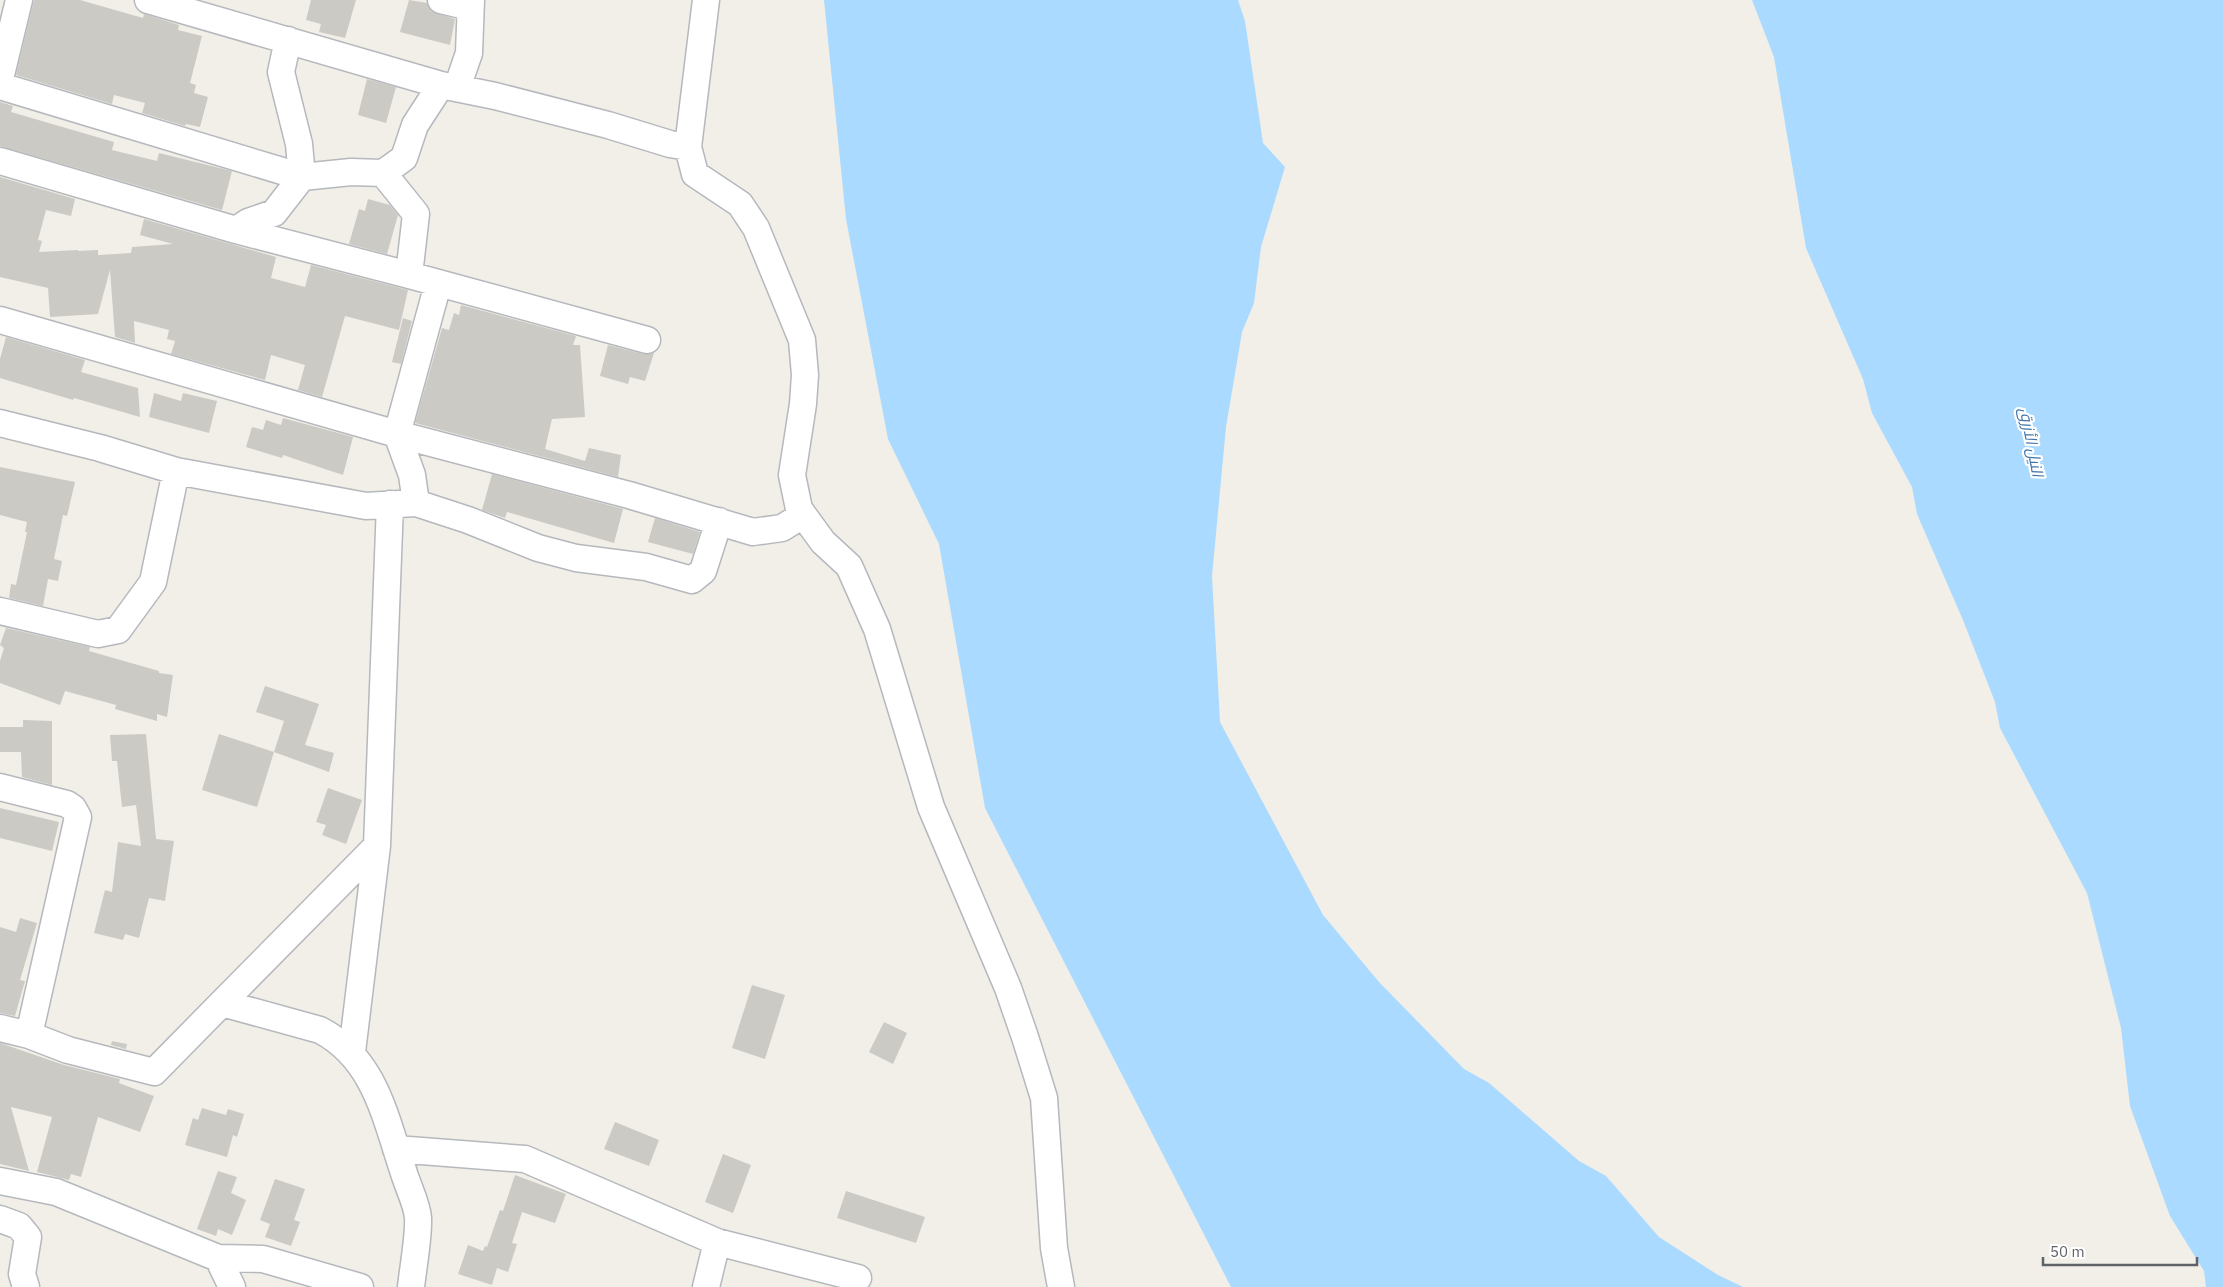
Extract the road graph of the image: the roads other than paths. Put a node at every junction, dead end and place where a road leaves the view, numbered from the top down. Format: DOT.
graph roads {
  1 [pos="19,0"];
  2 [pos="148,0"];
  3 [pos="441,0"];
  4 [pos="706,0"];
  5 [pos="471,4"];
  6 [pos="288,40"];
  7 [pos="0,79"];
  8 [pos="0,86"];
  9 [pos="449,86"];
  10 [pos="688,147"];
  11 [pos="0,161"];
  12 [pos="383,173"];
  13 [pos="302,177"];
  14 [pos="236,230"];
  15 [pos="409,275"];
  16 [pos="438,284"];
  17 [pos="0,320"];
  18 [pos="647,340"];
  19 [pos="0,423"];
  20 [pos="397,434"];
  21 [pos="176,471"];
  22 [pos="416,503"];
  23 [pos="390,504"];
  24 [pos="803,515"];
  25 [pos="718,521"];
  26 [pos="0,611"];
  27 [pos="0,787"];
  28 [pos="377,846"];
  29 [pos="222,1002"];
  30 [pos="0,1028"];
  31 [pos="29,1035"];
  32 [pos="352,1052"];
  33 [pos="396,1149"];
  34 [pos="0,1181"];
  35 [pos="0,1219"];
  36 [pos="717,1242"];
  37 [pos="218,1258"];
  38 [pos="858,1278"];
  39 [pos="26,1287"];
  40 [pos="232,1287"];
  41 [pos="360,1287"];
  42 [pos="411,1287"];
  43 [pos="706,1287"];
  44 [pos="1061,1287"];
  1 -- 7 [label="street"];
  2 -- 6 [label="street"];
  3 -- 5 [label="street"];
  4 -- 10 [label="street"];
  5 -- 9 [label="street"];
  6 -- 9 [label="street"];
  6 -- 13 [label="street"];
  8 -- 13 [label="street"];
  9 -- 10 [label="street"];
  9 -- 12 [label="street"];
  10 -- 24 [label="street"];
  11 -- 14 [label="street"];
  12 -- 13 [label="street"];
  12 -- 15 [label="street"];
  13 -- 14 [label="street"];
  14 -- 15 [label="street"];
  15 -- 16 [label="street"];
  16 -- 18 [label="street"];
  16 -- 20 [label="street"];
  17 -- 20 [label="street"];
  19 -- 21 [label="street"];
  20 -- 22 [label="street"];
  20 -- 25 [label="street"];
  21 -- 23 [label="street"];
  21 -- 26 [label="street"];
  22 -- 23 [label="street"];
  22 -- 25 [label="street"];
  23 -- 28 [label="street"];
  24 -- 25 [label="street"];
  24 -- 44 [label="street"];
  27 -- 31 [label="street"];
  28 -- 29 [label="street"];
  28 -- 32 [label="street"];
  29 -- 31 [label="street"];
  29 -- 32 [label="street"];
  30 -- 31 [label="street"];
  32 -- 33 [label="street"];
  33 -- 36 [label="street"];
  33 -- 42 [label="street"];
  34 -- 37 [label="street"];
  35 -- 39 [label="street"];
  36 -- 38 [label="street"];
  36 -- 43 [label="street"];
  37 -- 40 [label="street"];
  37 -- 41 [label="street"];
}
